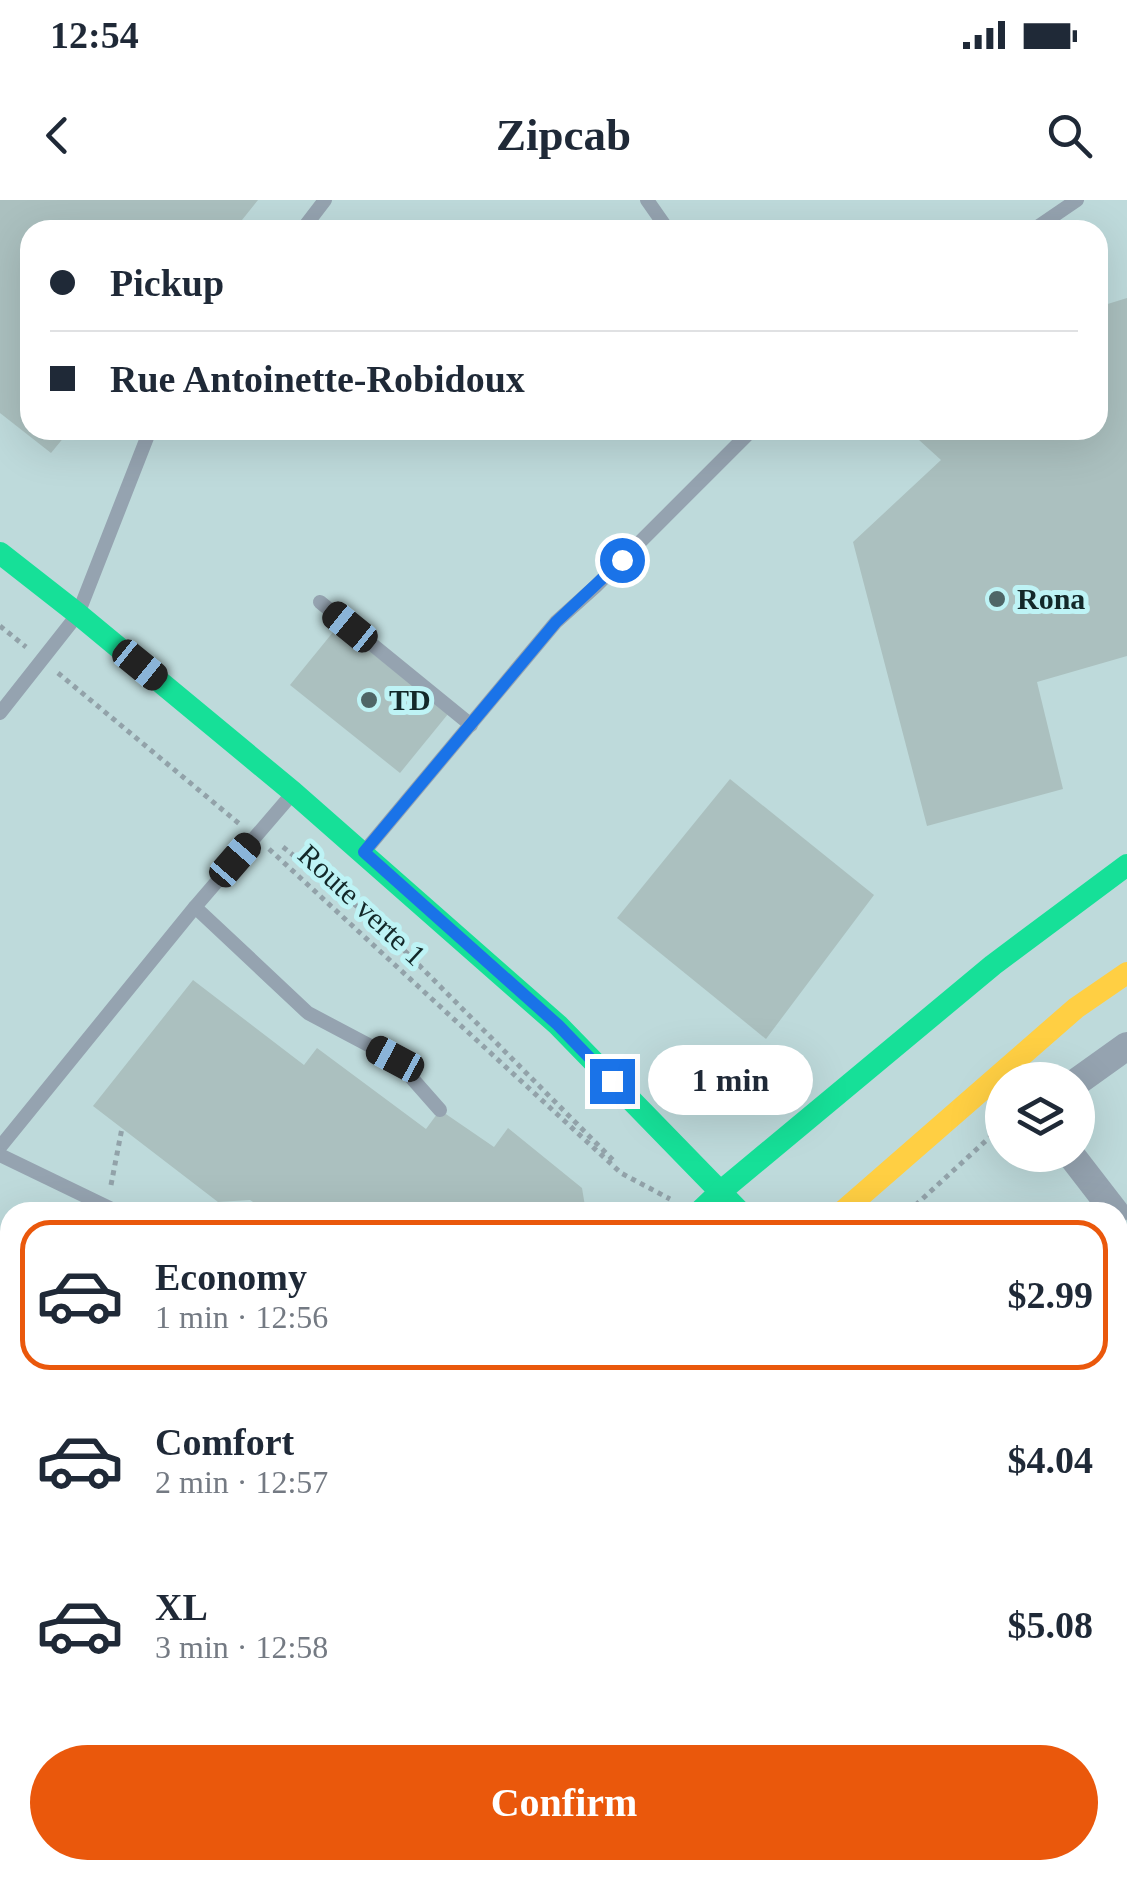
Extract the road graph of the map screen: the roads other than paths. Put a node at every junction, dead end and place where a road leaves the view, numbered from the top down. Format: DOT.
graph roads {
  1 [pos="1077,200"];
  2 [pos="1048,220"];
  3 [pos="146,440"];
  4 [pos="742,440"];
  5 [pos="0,553"];
  6 [pos="320,602"];
  7 [pos="78,614"];
  8 [pos="0,713"];
  9 [pos="471,726"];
  10 [pos="293,792"];
  11 [pos="364,852"];
  12 [pos="1127,865"];
  13 [pos="195,908"];
  14 [pos="1127,973"];
  15 [pos="1127,1046"];
  16 [pos="1095,1069"];
  17 [pos="440,1110"];
  18 [pos="0,1151"];
  19 [pos="1084,1172"];
  20 [pos="720,1192"];
  21 [pos="97,1202"];
  22 [pos="700,1202"];
  23 [pos="730,1202"];
  24 [pos="853,1202"];
  25 [pos="1107,1202"];
  1 -- 2 [label="lane"];
  3 -- 7 [label="lane"];
  4 -- 9 [label="lane"];
  5 -- 7 [label="street"];
  6 -- 9 [label="lane"];
  7 -- 8 [label="lane"];
  7 -- 10 [label="street"];
  9 -- 11 [label="lane"];
  10 -- 11 [label="street"];
  10 -- 13 [label="lane"];
  11 -- 20 [label="street"];
  12 -- 20 [label="street"];
  13 -- 17 [label="lane"];
  13 -- 18 [label="lane"];
  14 -- 24 [label="street"];
  15 -- 16 [label="street"];
  18 -- 21 [label="lane"];
  19 -- 25 [label="street"];
  20 -- 22 [label="street"];
  20 -- 23 [label="street"];
}
